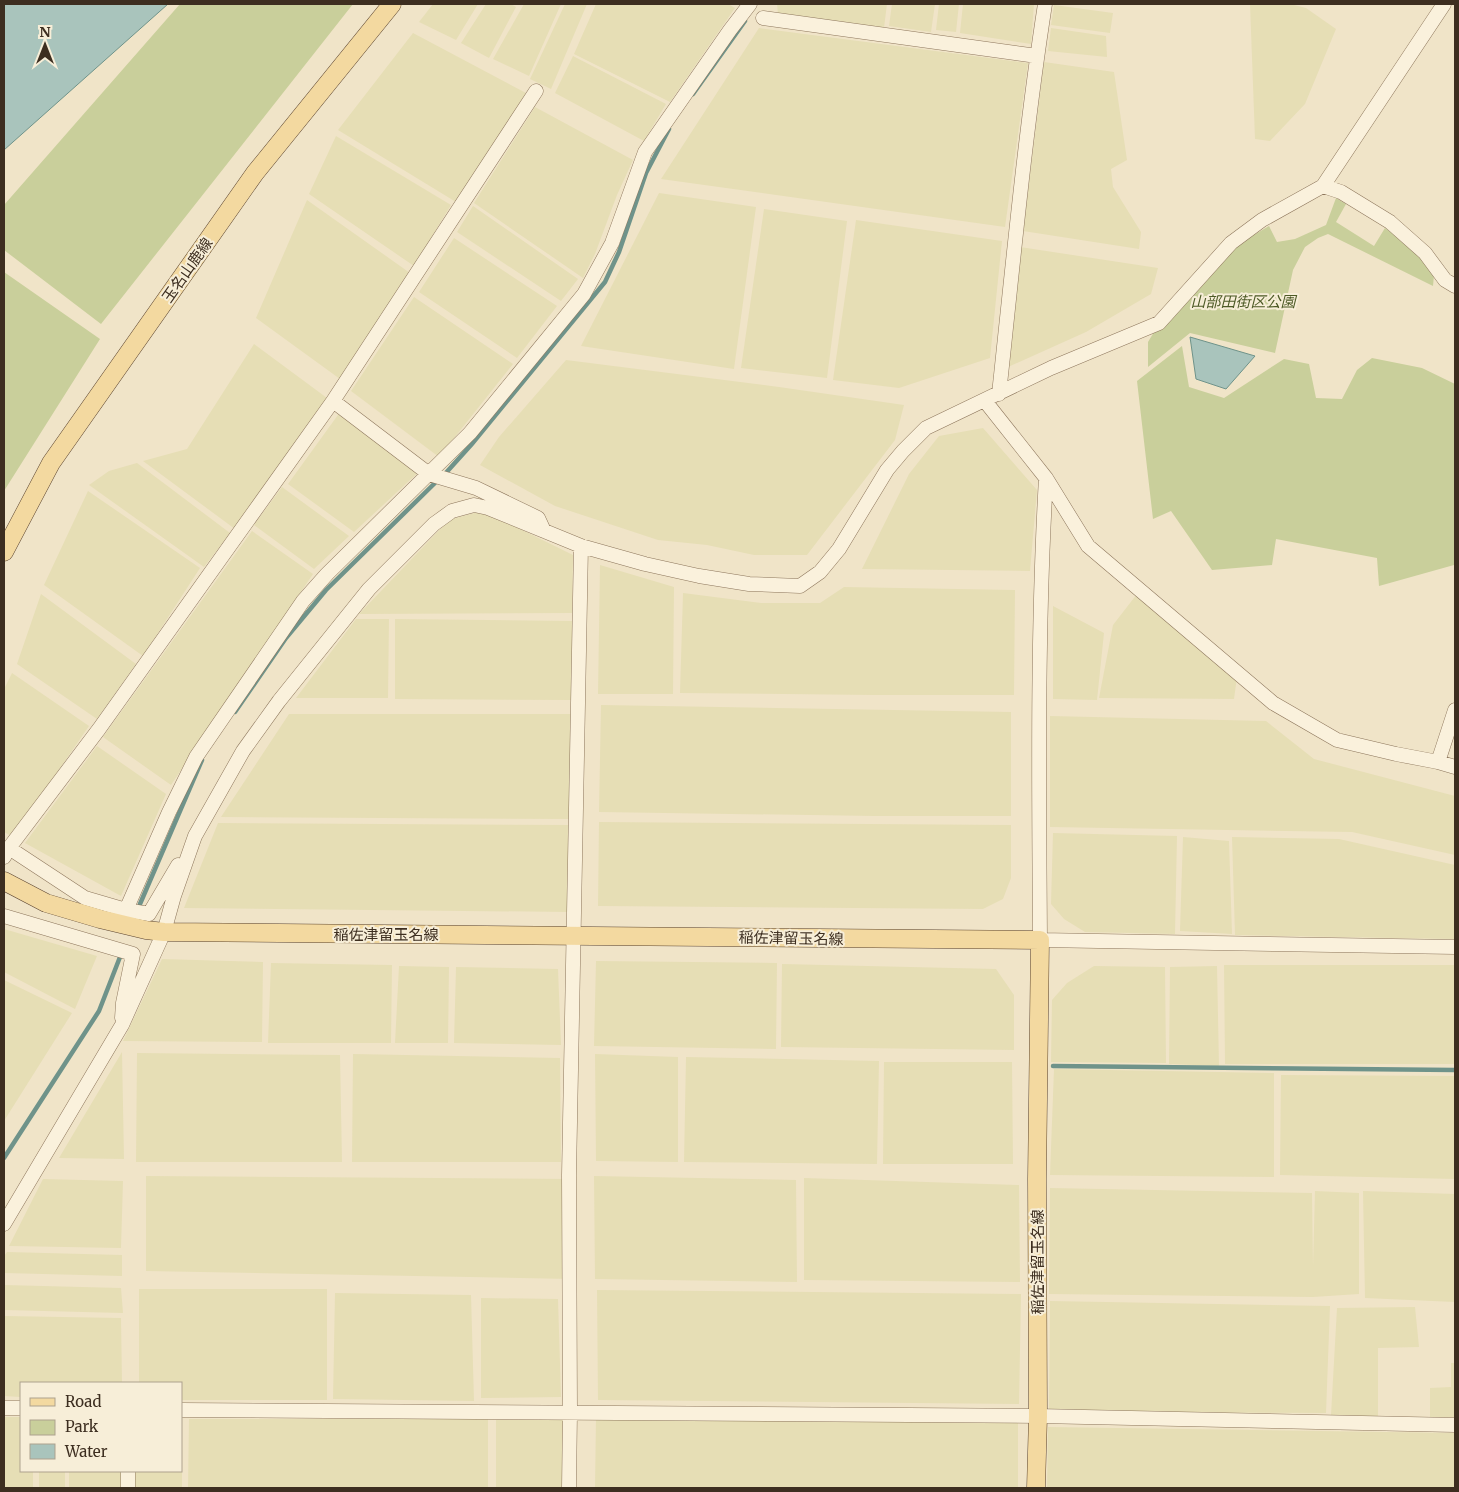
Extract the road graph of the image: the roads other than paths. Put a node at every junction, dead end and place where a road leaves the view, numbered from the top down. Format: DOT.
graph roads {
  1 [pos="392,4"];
  2 [pos="750,4"];
  3 [pos="1045,4"];
  4 [pos="1444,4"];
  5 [pos="763,18"];
  6 [pos="1037,56"];
  7 [pos="536,91"];
  8 [pos="1323,186"];
  9 [pos="1455,286"];
  10 [pos="999,394"];
  11 [pos="333,401"];
  12 [pos="985,401"];
  13 [pos="429,474"];
  14 [pos="1046,478"];
  15 [pos="544,531"];
  16 [pos="581,546"];
  17 [pos="4,552"];
  18 [pos="1455,710"];
  19 [pos="1438,762"];
  20 [pos="1455,767"];
  21 [pos="195,836"];
  22 [pos="6,852"];
  23 [pos="4,881"];
  24 [pos="126,910"];
  25 [pos="4,916"];
  26 [pos="164,932"];
  27 [pos="572,936"];
  28 [pos="1040,940"];
  29 [pos="1455,947"];
  30 [pos="122,1025"];
  31 [pos="4,1224"];
  32 [pos="4,1408"];
  33 [pos="20,1408"];
  34 [pos="182,1410"];
  35 [pos="570,1412"];
  36 [pos="1038,1416"];
  37 [pos="1455,1425"];
  38 [pos="128,1472"];
  39 [pos="128,1488"];
  40 [pos="569,1488"];
  41 [pos="1036,1488"];
  1 -- 17 [label="main road, 玉名山鹿線"];
  2 -- 13 [label="street"];
  3 -- 6 [label="street"];
  4 -- 8 [label="street"];
  5 -- 6 [label="street"];
  6 -- 10 [label="street"];
  7 -- 11 [label="street"];
  8 -- 9 [label="street"];
  8 -- 10 [label="street"];
  10 -- 12 [label="street"];
  11 -- 13 [label="street"];
  11 -- 22 [label="street"];
  12 -- 14 [label="street"];
  12 -- 16 [label="street"];
  13 -- 15 [label="street"];
  13 -- 24 [label="street"];
  14 -- 19 [label="street"];
  14 -- 28 [label="street"];
  15 -- 16 [label="street"];
  15 -- 21 [label="street"];
  16 -- 27 [label="street"];
  18 -- 19 [label="street"];
  19 -- 20 [label="street"];
  21 -- 24 [label="street"];
  21 -- 26 [label="street"];
  22 -- 24 [label="street"];
  23 -- 26 [label="main road, 稲佐津留玉名線"];
  25 -- 30 [label="street"];
  26 -- 27 [label="main road, 稲佐津留玉名線"];
  26 -- 30 [label="street"];
  27 -- 28 [label="main road, 稲佐津留玉名線"];
  27 -- 35 [label="street"];
  28 -- 29 [label="street"];
  28 -- 36 [label="main road, 稲佐津留玉名線"];
  30 -- 31 [label="street"];
  32 -- 33 [label="street"];
  34 -- 35 [label="street"];
  35 -- 36 [label="street"];
  35 -- 40 [label="street"];
  36 -- 37 [label="street"];
  36 -- 41 [label="main road, 稲佐津留玉名線"];
  38 -- 39 [label="street"];
}
